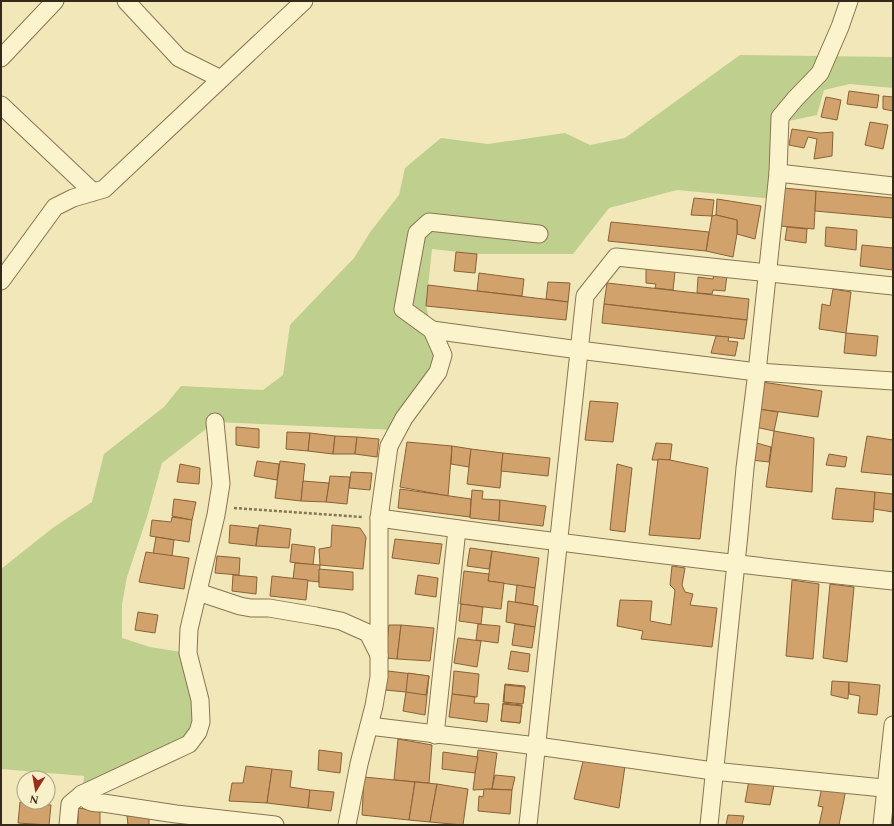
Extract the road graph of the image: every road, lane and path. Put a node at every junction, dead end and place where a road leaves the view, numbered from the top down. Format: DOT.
graph roads {
  1 [pos="55,1"];
  2 [pos="126,1"];
  3 [pos="304,1"];
  4 [pos="849,1"];
  5 [pos="1,58"];
  6 [pos="220,79"];
  7 [pos="1,105"];
  8 [pos="778,173"];
  9 [pos="893,186"];
  10 [pos="93,192"];
  11 [pos="538,234"];
  12 [pos="767,272"];
  13 [pos="1,281"];
  14 [pos="893,286"];
  15 [pos="432,330"];
  16 [pos="579,350"];
  17 [pos="757,372"];
  18 [pos="893,381"];
  19 [pos="215,422"];
  20 [pos="217,507"];
  21 [pos="379,518"];
  22 [pos="457,529"];
  23 [pos="559,542"];
  24 [pos="736,564"];
  25 [pos="893,581"];
  26 [pos="198,592"];
  27 [pos="380,656"];
  28 [pos="893,725"];
  29 [pos="369,726"];
  30 [pos="435,735"];
  31 [pos="537,746"];
  32 [pos="714,771"];
  33 [pos="889,789"];
  34 [pos="82,794"];
  35 [pos="176,820"];
  36 [pos="68,825"];
  37 [pos="275,825"];
  38 [pos="347,825"];
  39 [pos="528,825"];
  40 [pos="708,825"];
  41 [pos="882,825"];
  1 -- 5 [label="street"];
  2 -- 6 [label="street"];
  3 -- 6 [label="street"];
  4 -- 8 [label="street"];
  6 -- 10 [label="street"];
  7 -- 10 [label="street"];
  8 -- 9 [label="street"];
  8 -- 12 [label="street"];
  10 -- 13 [label="street"];
  11 -- 15 [label="street"];
  12 -- 14 [label="street"];
  12 -- 16 [label="street"];
  12 -- 17 [label="street"];
  15 -- 16 [label="street"];
  15 -- 21 [label="street"];
  16 -- 17 [label="street"];
  16 -- 23 [label="street"];
  17 -- 18 [label="street"];
  17 -- 24 [label="street"];
  19 -- 20 [label="street"];
  20 -- 21 [label="path"];
  20 -- 26 [label="street"];
  21 -- 22 [label="street"];
  21 -- 27 [label="street"];
  22 -- 23 [label="street"];
  22 -- 30 [label="street"];
  23 -- 24 [label="street"];
  23 -- 31 [label="street"];
  24 -- 25 [label="street"];
  24 -- 32 [label="street"];
  26 -- 27 [label="street"];
  26 -- 34 [label="street"];
  27 -- 29 [label="street"];
  28 -- 33 [label="street"];
  29 -- 30 [label="street"];
  29 -- 38 [label="street"];
  30 -- 31 [label="street"];
  31 -- 32 [label="street"];
  31 -- 39 [label="street"];
  32 -- 33 [label="street"];
  32 -- 40 [label="street"];
  33 -- 41 [label="street"];
  34 -- 35 [label="street"];
  34 -- 36 [label="street"];
  35 -- 37 [label="street"];
}
